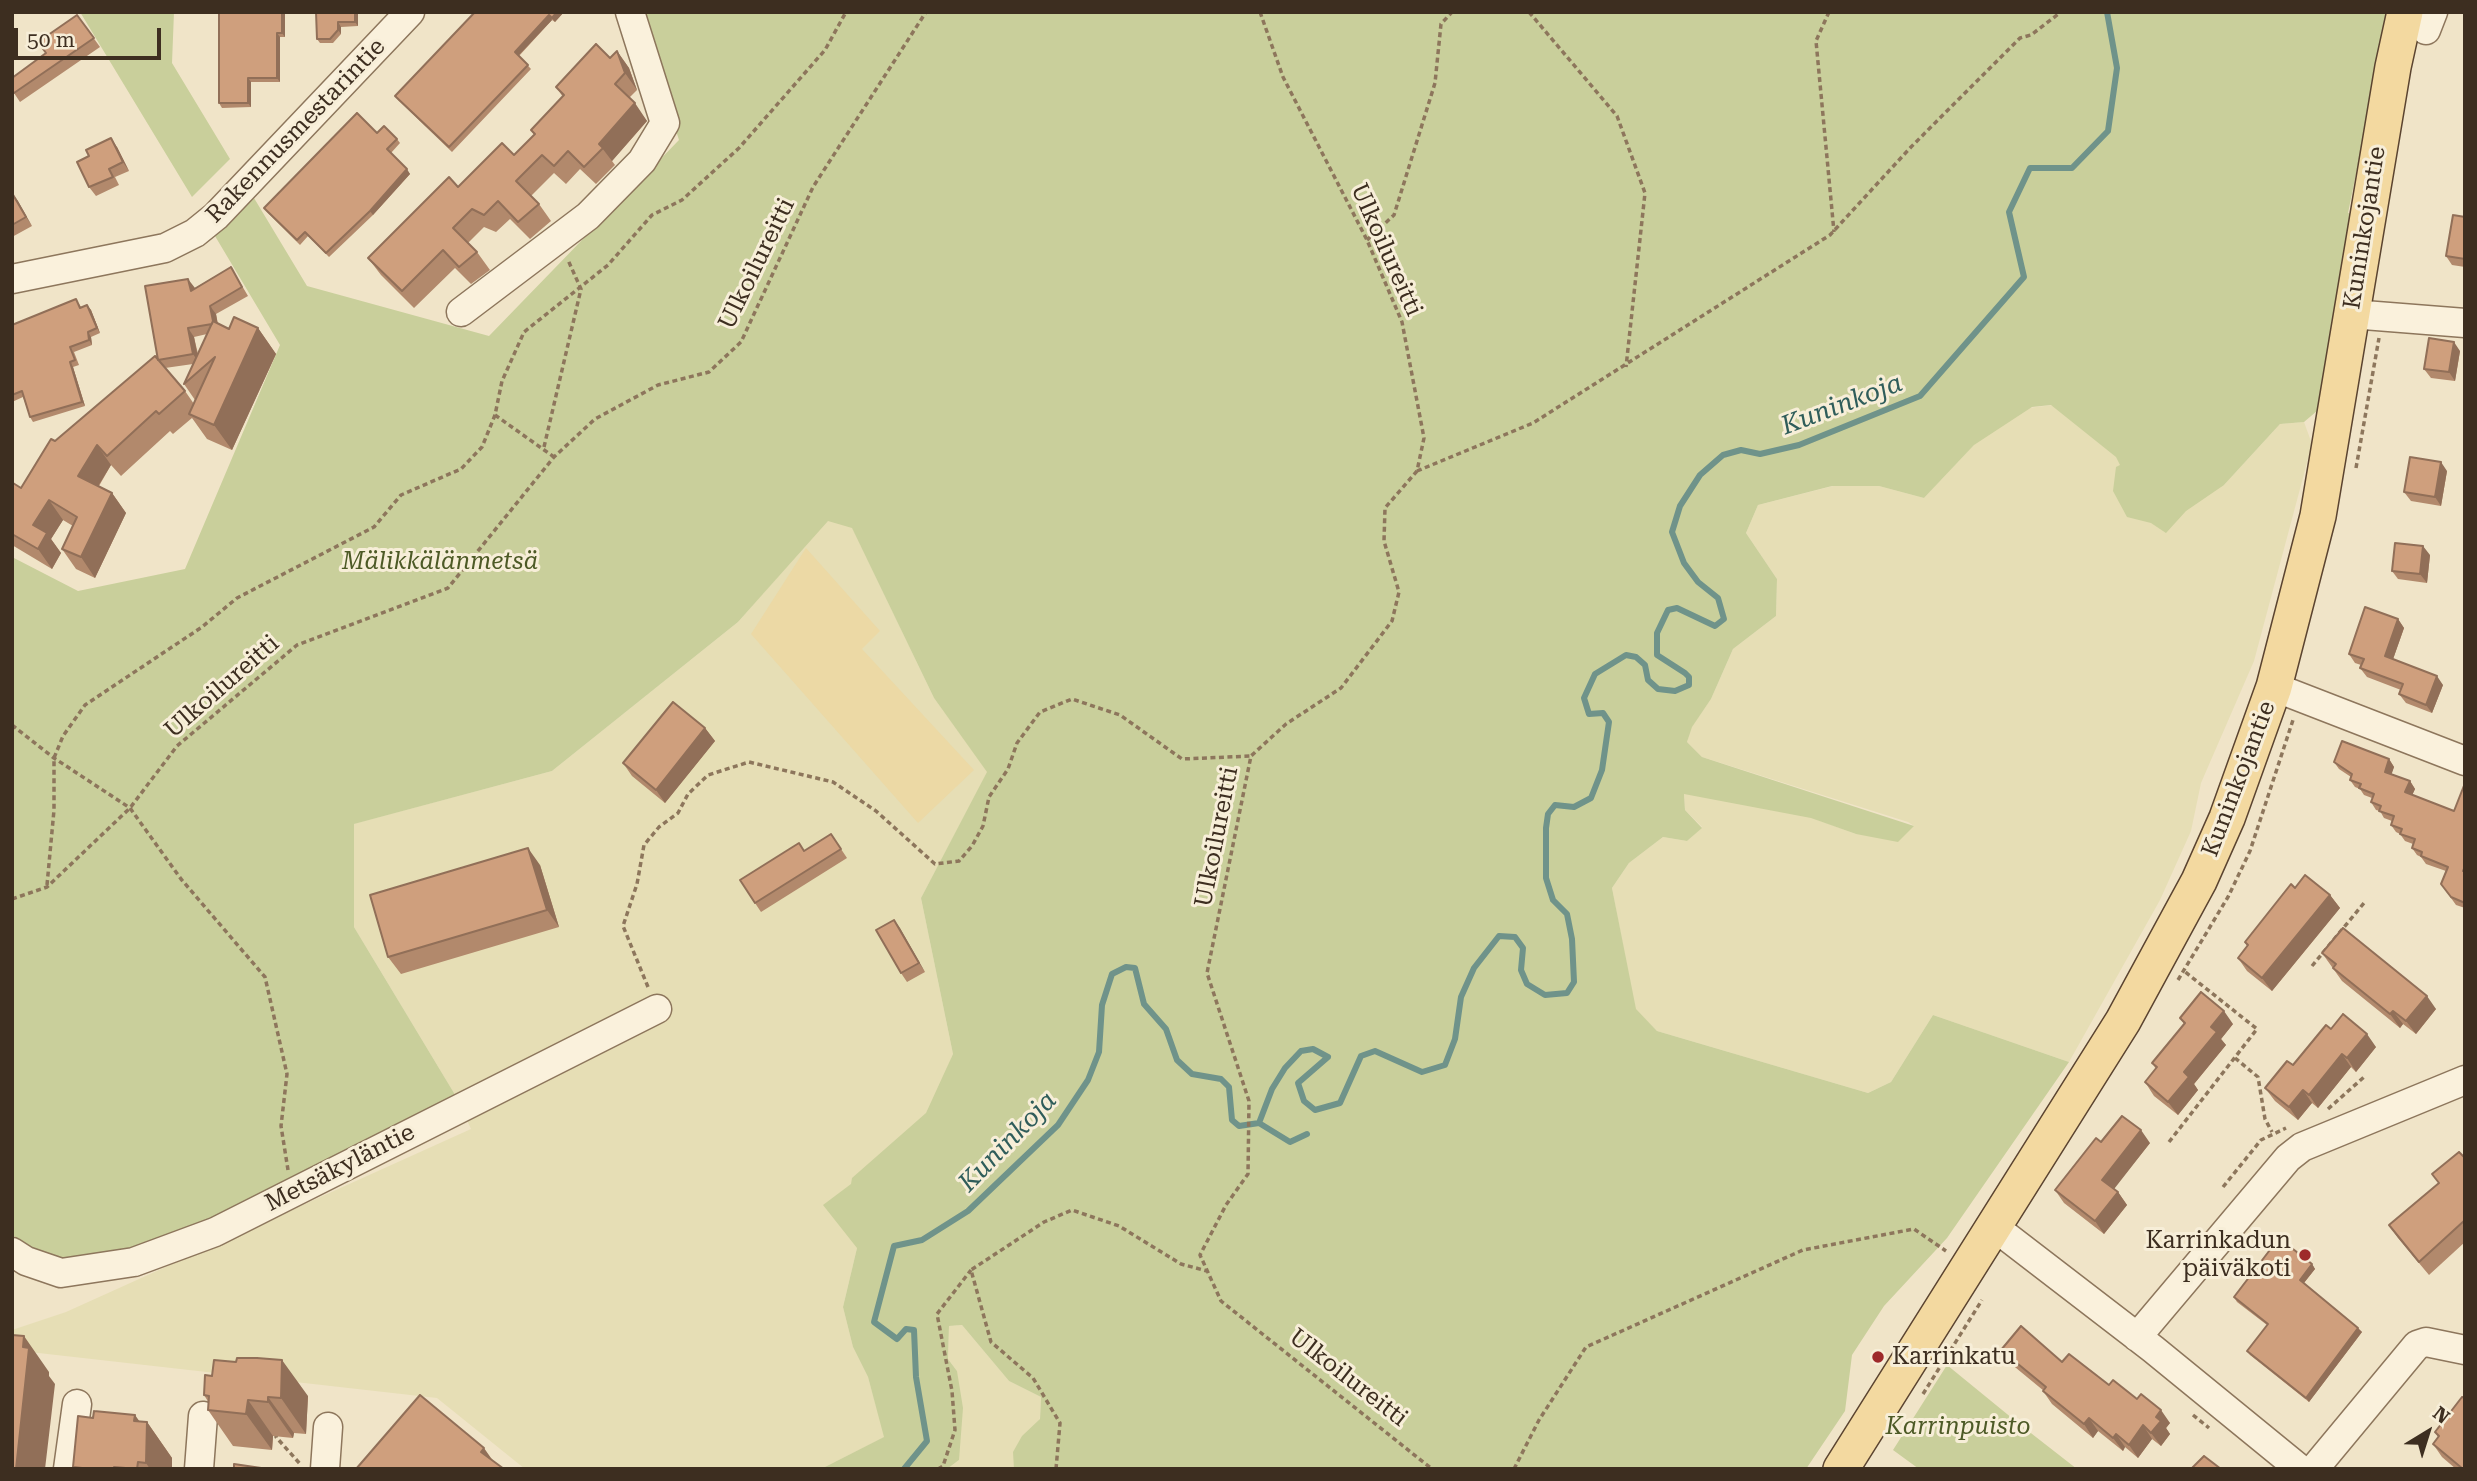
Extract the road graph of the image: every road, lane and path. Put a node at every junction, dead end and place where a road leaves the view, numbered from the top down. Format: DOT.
graph roads {
  1 [pos="410,12"];
  2 [pos="630,12"];
  3 [pos="846,12"];
  4 [pos="926,12"];
  5 [pos="1260,12"];
  6 [pos="1452,12"];
  7 [pos="1529,12"];
  8 [pos="1829,12"];
  9 [pos="2061,12"];
  10 [pos="2421,18"];
  11 [pos="1834,232"];
  12 [pos="559,239"];
  13 [pos="1367,240"];
  14 [pos="12,279"];
  15 [pos="581,289"];
  16 [pos="461,312"];
  17 [pos="2351,314"];
  18 [pos="2465,323"];
  19 [pos="1626,367"];
  20 [pos="495,415"];
  21 [pos="544,447"];
  22 [pos="554,457"];
  23 [pos="1417,471"];
  24 [pos="2274,687"];
  25 [pos="12,725"];
  26 [pos="1251,756"];
  27 [pos="54,758"];
  28 [pos="2465,761"];
  29 [pos="130,808"];
  30 [pos="47,887"];
  31 [pos="12,899"];
  32 [pos="2364,903"];
  33 [pos="2312,966"];
  34 [pos="2184,971"];
  35 [pos="657,1009"];
  36 [pos="2235,1058"];
  37 [pos="2465,1080"];
  38 [pos="2272,1132"];
  39 [pos="2169,1142"];
  40 [pos="290,1194"];
  41 [pos="1993,1226"];
  42 [pos="12,1252"];
  43 [pos="1951,1254"];
  44 [pos="971,1270"];
  45 [pos="1207,1270"];
  46 [pos="2137,1337"];
  47 [pos="2465,1350"];
  48 [pos="77,1404"];
  49 [pos="203,1416"];
  50 [pos="328,1427"];
  51 [pos="278,1431"];
  52 [pos="1850,1465"];
  53 [pos="68,1469"];
  54 [pos="198,1469"];
  55 [pos="302,1469"];
  56 [pos="325,1469"];
  57 [pos="938,1469"];
  58 [pos="1056,1469"];
  59 [pos="1432,1469"];
  60 [pos="1514,1469"];
  61 [pos="2300,1469"];
  62 [pos="2314,1469"];
  1 -- 14 [label="street, Rakennusmestarintie"];
  2 -- 12 [label="street"];
  3 -- 15 [label="path"];
  4 -- 22 [label="path, Ulkoilureitti"];
  5 -- 13 [label="path, Ulkoilureitti"];
  6 -- 13 [label="path"];
  7 -- 19 [label="path"];
  8 -- 11 [label="path"];
  9 -- 11 [label="path"];
  10 -- 17 [label="main road, Kuninkojantie"];
  11 -- 19 [label="path"];
  12 -- 15 [label="path"];
  12 -- 16 [label="street"];
  13 -- 23 [label="path, Ulkoilureitti"];
  15 -- 20 [label="path"];
  15 -- 21 [label="path"];
  17 -- 18 [label="street"];
  17 -- 24 [label="main road, Kuninkojantie"];
  19 -- 23 [label="path"];
  20 -- 21 [label="path"];
  20 -- 27 [label="path"];
  21 -- 22 [label="path"];
  22 -- 29 [label="path, Ulkoilureitti"];
  23 -- 26 [label="path, Ulkoilureitti"];
  24 -- 28 [label="street"];
  24 -- 41 [label="main road, Kuninkojantie"];
  25 -- 27 [label="path"];
  26 -- 35 [label="path"];
  26 -- 45 [label="path, Ulkoilureitti"];
  27 -- 29 [label="path"];
  27 -- 30 [label="path"];
  29 -- 30 [label="path, Ulkoilureitti"];
  29 -- 40 [label="path"];
  30 -- 31 [label="path, Ulkoilureitti"];
  32 -- 33 [label="path"];
  34 -- 36 [label="path"];
  35 -- 40 [label="street, Metsäkyläntie"];
  36 -- 38 [label="path"];
  36 -- 39 [label="path"];
  37 -- 46 [label="street"];
  40 -- 42 [label="street, Metsäkyläntie"];
  41 -- 46 [label="street"];
  41 -- 52 [label="main road, Kuninkojantie"];
  43 -- 60 [label="path"];
  44 -- 45 [label="path"];
  44 -- 57 [label="path"];
  44 -- 58 [label="path"];
  45 -- 59 [label="path, Ulkoilureitti"];
  46 -- 61 [label="street"];
  47 -- 62 [label="street"];
  48 -- 53 [label="street"];
  49 -- 54 [label="street"];
  50 -- 56 [label="street"];
  51 -- 55 [label="path"];
}
